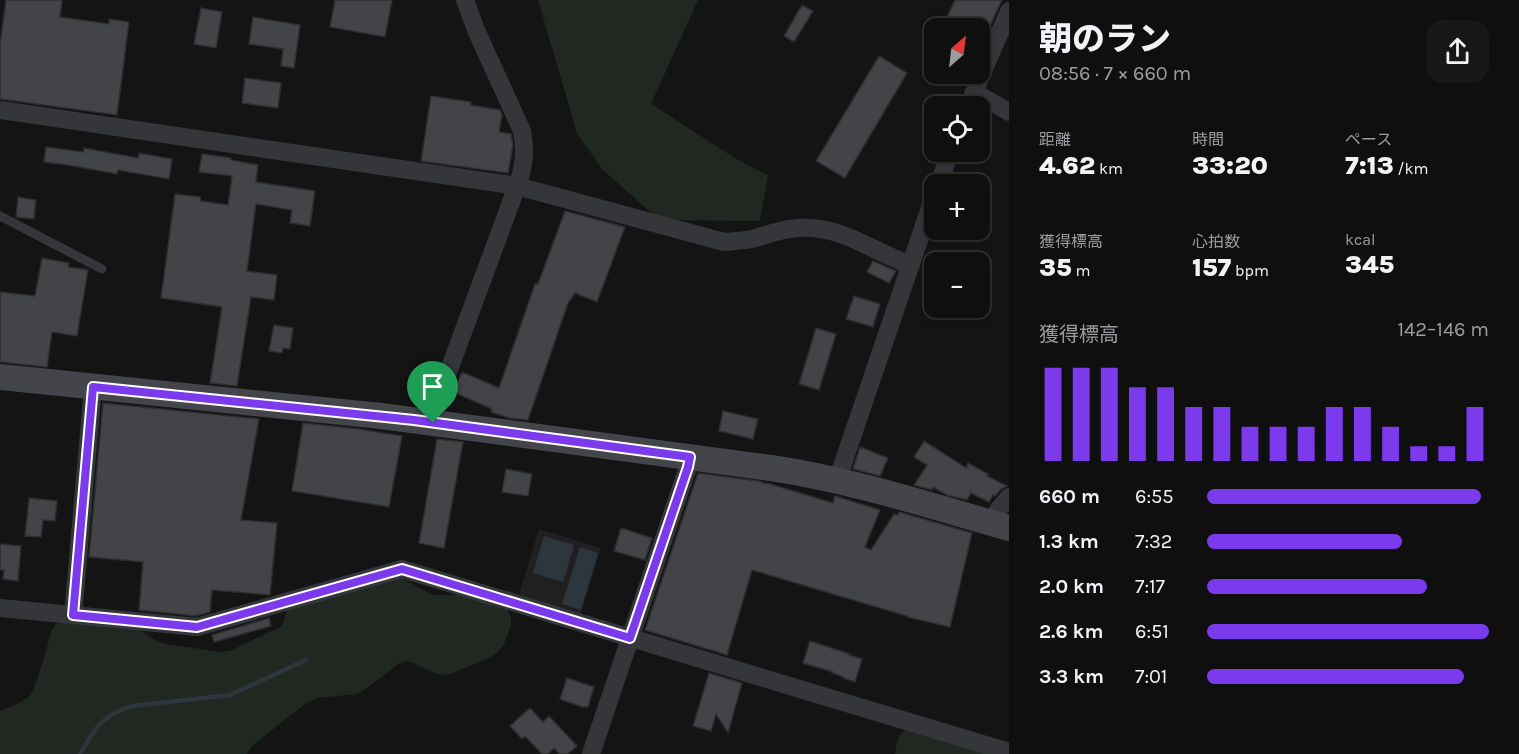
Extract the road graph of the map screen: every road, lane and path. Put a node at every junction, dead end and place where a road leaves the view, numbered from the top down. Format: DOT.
graph roads {
  1 [pos="465,0"];
  2 [pos="1009,11"];
  3 [pos="972,96"];
  4 [pos="990,106"];
  5 [pos="0,110"];
  6 [pos="1009,112"];
  7 [pos="517,186"];
  8 [pos="0,216"];
  9 [pos="924,226"];
  10 [pos="911,265"];
  11 [pos="102,268"];
  12 [pos="0,377"];
  13 [pos="93,387"];
  14 [pos="433,423"];
  15 [pos="690,457"];
  16 [pos="837,481"];
  17 [pos="1009,497"];
  18 [pos="1002,526"];
  19 [pos="0,608"];
  20 [pos="73,615"];
  21 [pos="630,638"];
  22 [pos="1009,752"];
  23 [pos="591,754"];
  1 -- 7 [label="street"];
  2 -- 3 [label="street"];
  4 -- 6 [label="street"];
  5 -- 7 [label="street"];
  7 -- 10 [label="street"];
  7 -- 14 [label="street"];
  8 -- 11 [label="lane"];
  9 -- 10 [label="street"];
  10 -- 16 [label="street"];
  12 -- 13 [label="street"];
  13 -- 14 [label="street"];
  13 -- 20 [label="street"];
  14 -- 15 [label="street"];
  15 -- 16 [label="street"];
  15 -- 21 [label="street"];
  16 -- 18 [label="street"];
  17 -- 18 [label="street"];
  19 -- 20 [label="street"];
  20 -- 21 [label="street"];
  21 -- 22 [label="street"];
  21 -- 23 [label="street"];
}
